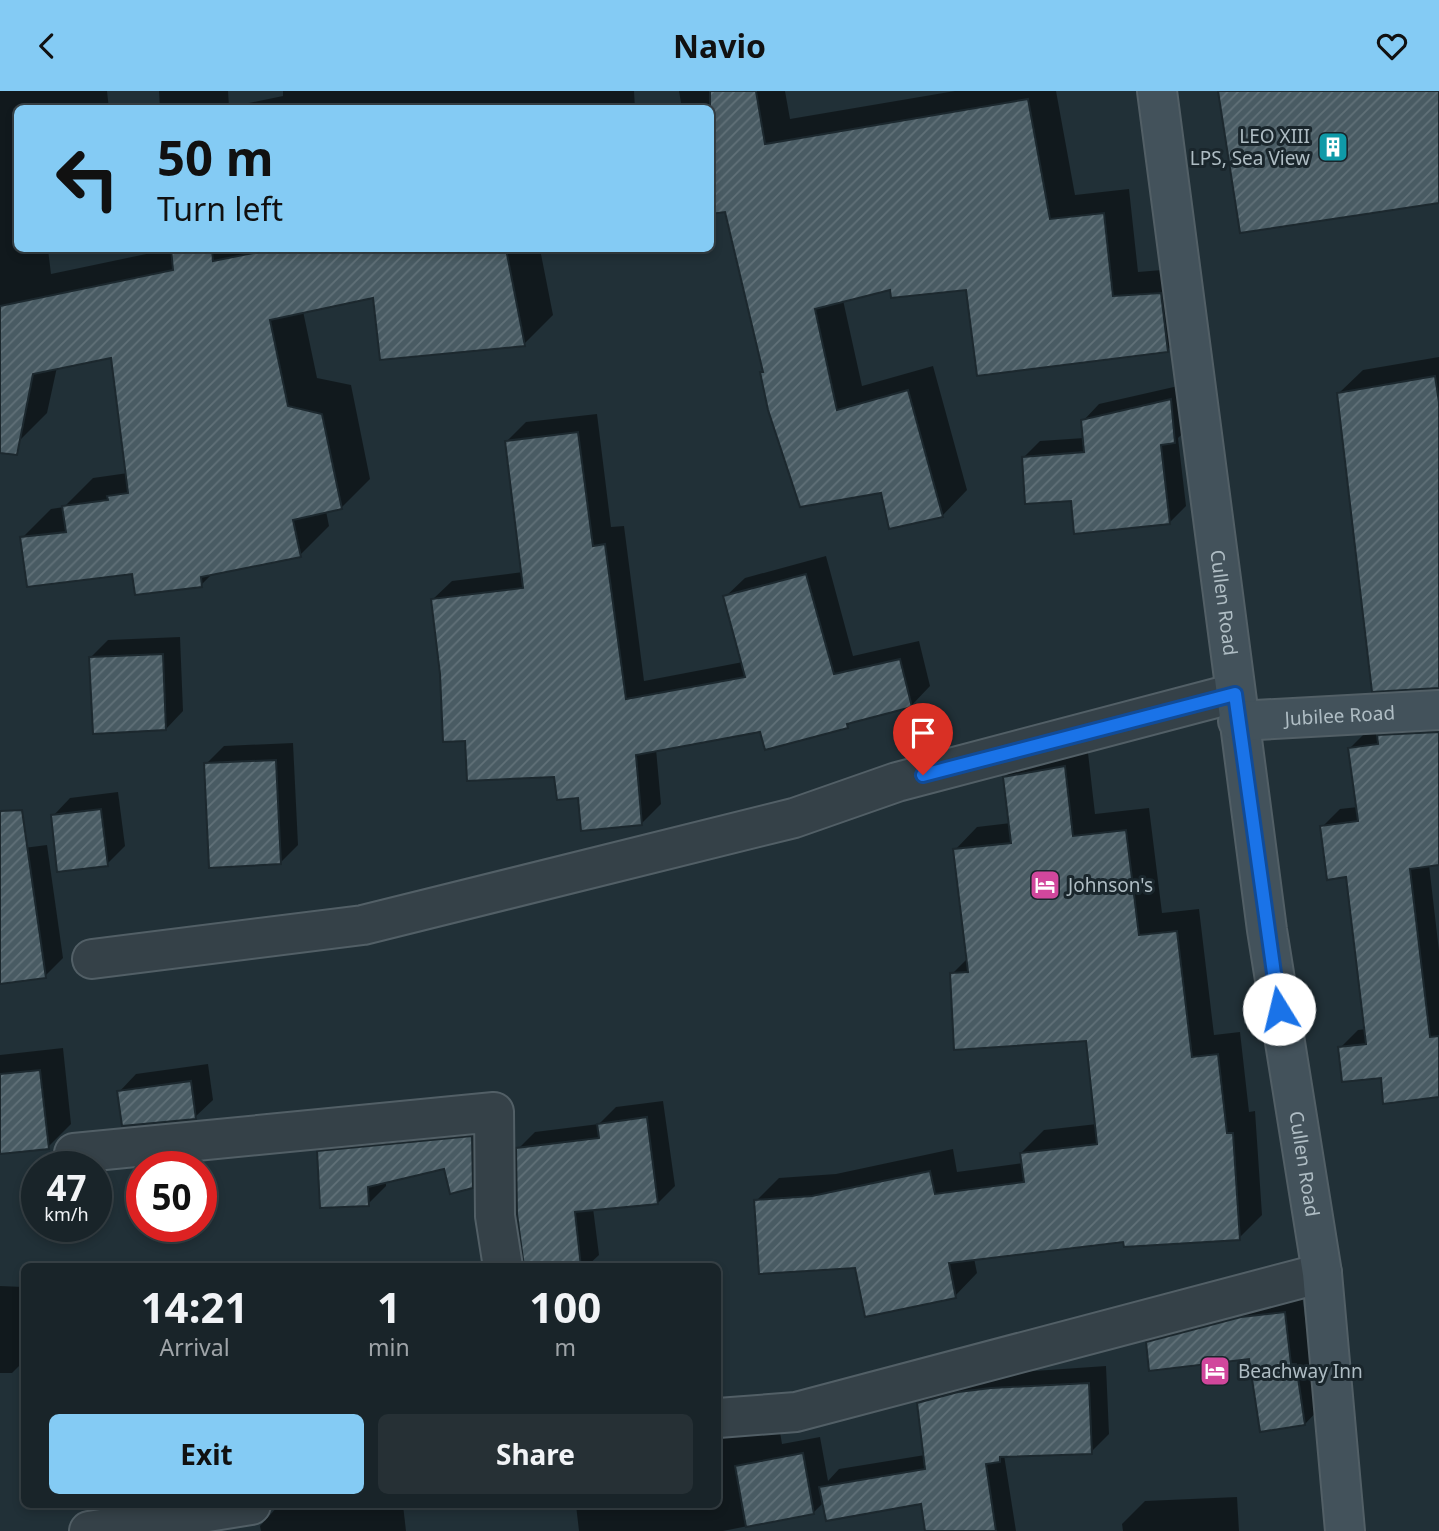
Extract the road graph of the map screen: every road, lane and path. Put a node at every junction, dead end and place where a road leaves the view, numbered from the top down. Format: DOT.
graph roads {
  1 [pos="1157,91"];
  2 [pos="1237,707"];
  3 [pos="1439,710"];
  4 [pos="92,959"];
  5 [pos="94,1151"];
  6 [pos="502,1263"];
  7 [pos="1322,1273"];
  8 [pos="721,1418"];
  9 [pos="232,1508"];
  10 [pos="89,1531"];
  11 [pos="1345,1531"];
  1 -- 2 [label="main road, Cullen Road"];
  2 -- 3 [label="main road, Jubilee Road"];
  2 -- 4 [label="street"];
  2 -- 7 [label="main road, Cullen Road"];
  5 -- 6 [label="street"];
  7 -- 8 [label="street"];
  7 -- 11 [label="main road, Cullen Road"];
  9 -- 10 [label="street"];
}
